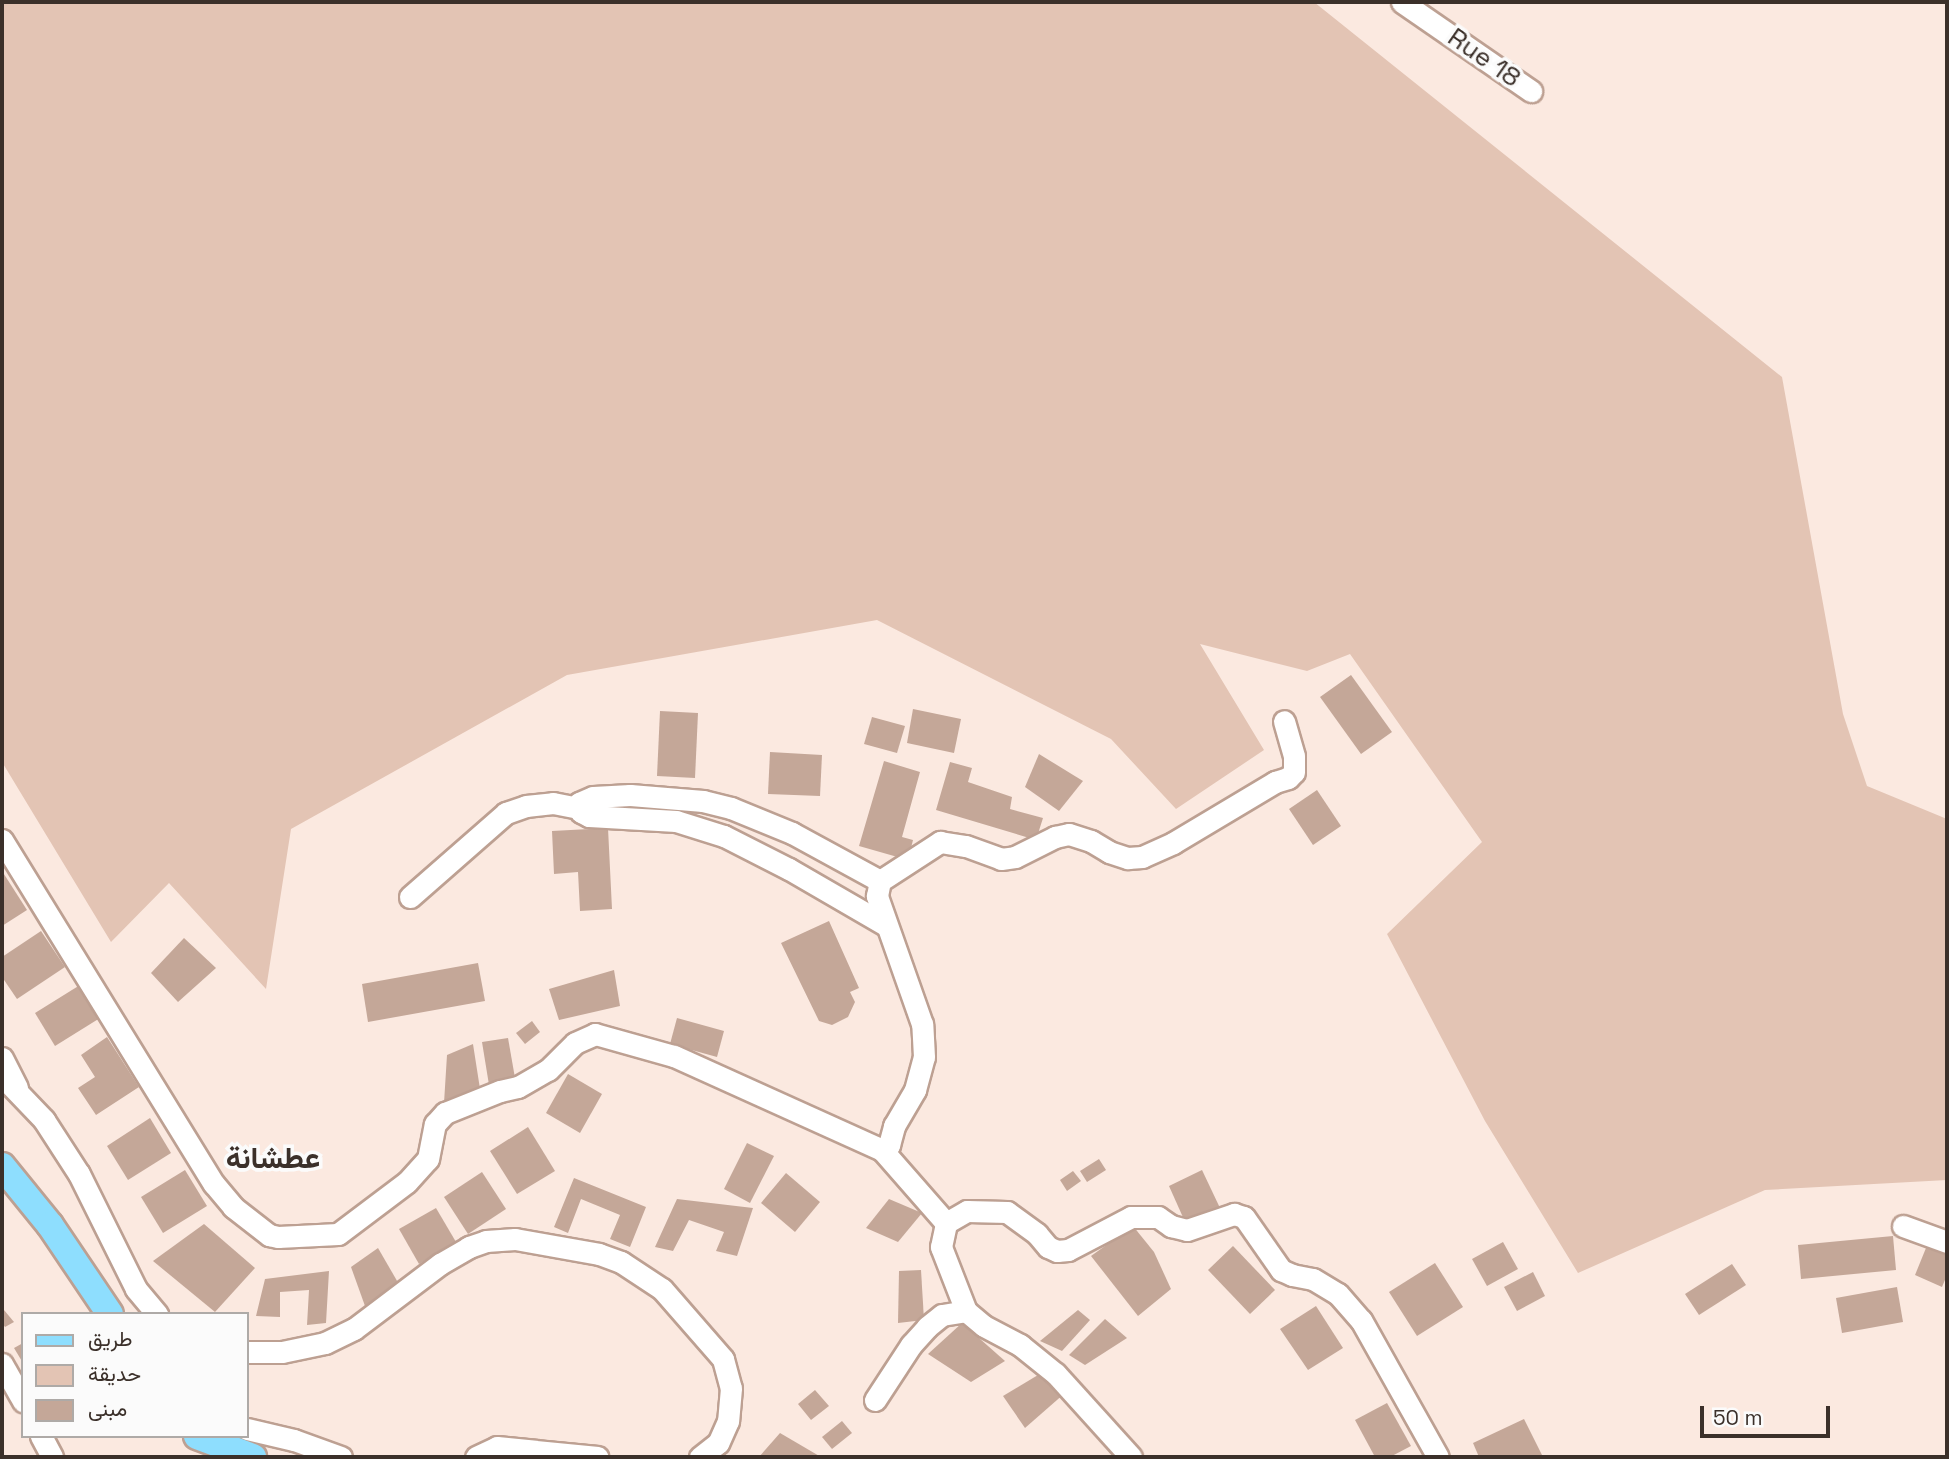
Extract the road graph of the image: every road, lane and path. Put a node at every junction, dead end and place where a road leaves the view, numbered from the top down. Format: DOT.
graph roads {
  1 [pos="1402,2"];
  2 [pos="1531,91"];
  3 [pos="1283,721"];
  4 [pos="579,808"];
  5 [pos="2,840"];
  6 [pos="880,881"];
  7 [pos="410,897"];
  8 [pos="884,924"];
  9 [pos="2,1058"];
  10 [pos="2,1076"];
  11 [pos="20,1092"];
  12 [pos="882,1150"];
  13 [pos="2,1166"];
  14 [pos="946,1223"];
  15 [pos="1903,1226"];
  16 [pos="1947,1242"];
  17 [pos="966,1311"];
  18 [pos="109,1312"];
  19 [pos="155,1312"];
  20 [pos="248,1352"];
  21 [pos="2,1364"];
  22 [pos="21,1397"];
  23 [pos="875,1400"];
  24 [pos="248,1429"];
  25 [pos="42,1438"];
  26 [pos="202,1438"];
  27 [pos="52,1457"];
  28 [pos="253,1457"];
  29 [pos="341,1457"];
  30 [pos="476,1457"];
  31 [pos="598,1457"];
  32 [pos="700,1457"];
  33 [pos="1131,1457"];
  34 [pos="1438,1457"];
  1 -- 2 [label="street, Rue 18"];
  3 -- 6 [label="street"];
  4 -- 6 [label="street"];
  4 -- 7 [label="street"];
  4 -- 8 [label="street"];
  5 -- 12 [label="street"];
  6 -- 8 [label="street"];
  8 -- 12 [label="street"];
  9 -- 11 [label="street"];
  10 -- 11 [label="street"];
  11 -- 19 [label="street"];
  12 -- 14 [label="street"];
  13 -- 18 [label="main road"];
  14 -- 17 [label="street"];
  14 -- 34 [label="street"];
  15 -- 16 [label="street"];
  17 -- 23 [label="street"];
  17 -- 33 [label="street"];
  20 -- 32 [label="street"];
  21 -- 22 [label="street"];
  24 -- 29 [label="street"];
  25 -- 27 [label="street"];
  26 -- 28 [label="main road"];
  30 -- 31 [label="street"];
}
